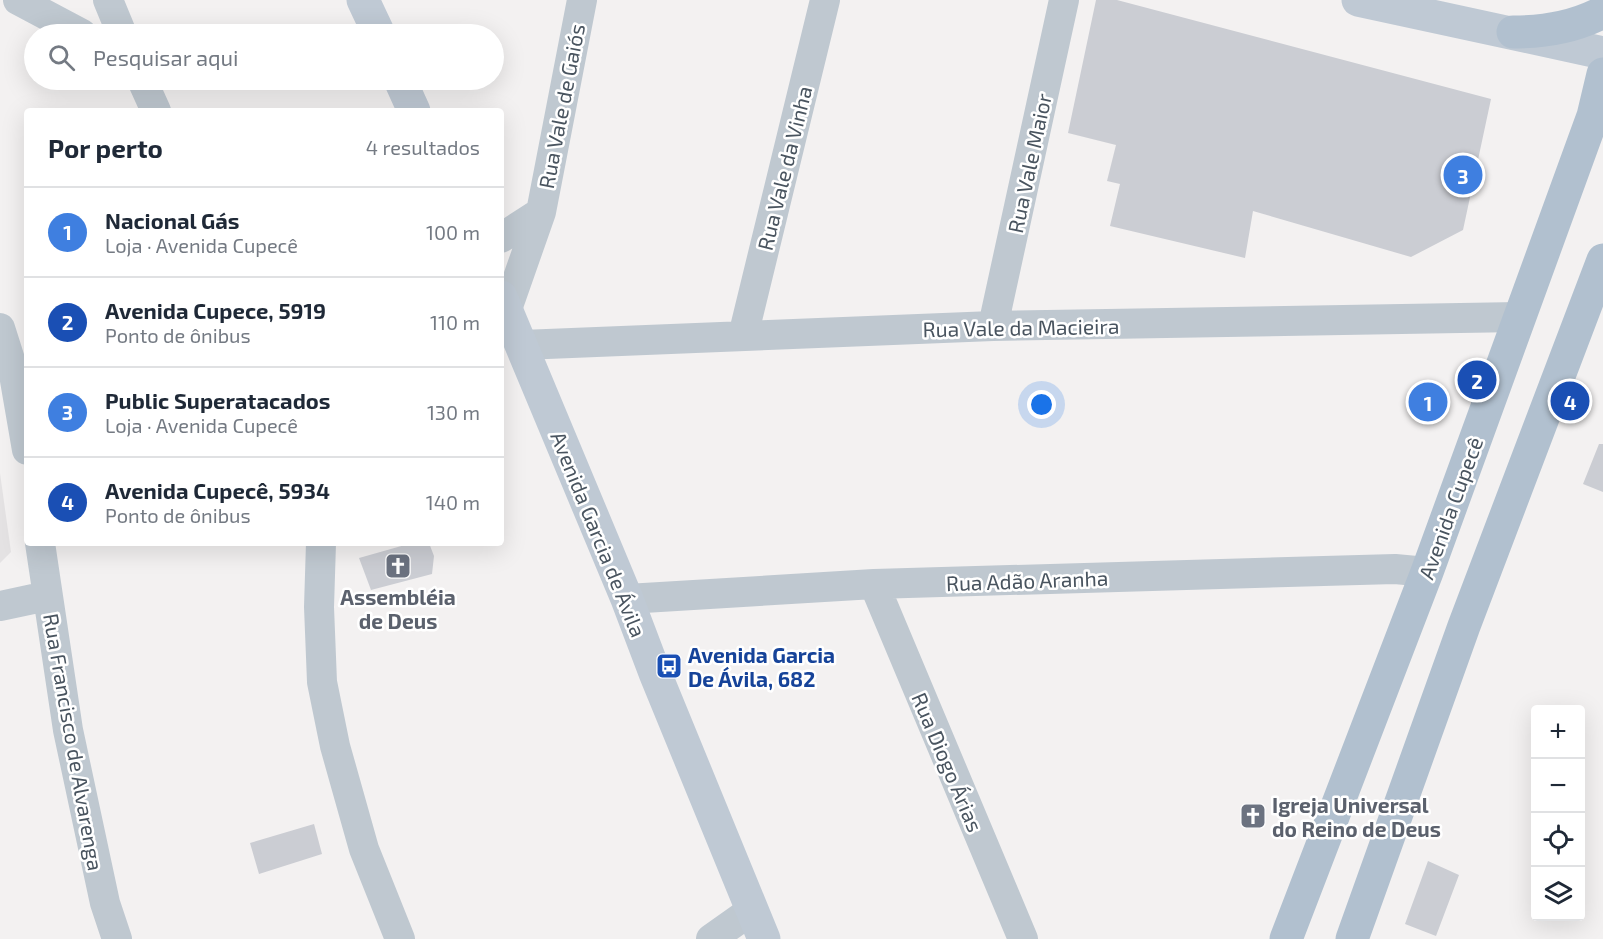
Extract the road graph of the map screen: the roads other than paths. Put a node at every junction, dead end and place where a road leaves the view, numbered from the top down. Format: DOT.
graph roads {
  1 [pos="18,0"];
  2 [pos="108,0"];
  3 [pos="363,0"];
  4 [pos="582,0"];
  5 [pos="825,0"];
  6 [pos="1064,0"];
  7 [pos="1358,0"];
  8 [pos="1603,12"];
  9 [pos="63,24"];
  10 [pos="118,24"];
  11 [pos="374,24"];
  12 [pos="1513,32"];
  13 [pos="1603,53"];
  14 [pos="1603,74"];
  15 [pos="147,90"];
  16 [pos="405,90"];
  17 [pos="155,108"];
  18 [pos="413,108"];
  19 [pos="541,212"];
  20 [pos="504,236"];
  21 [pos="1603,260"];
  22 [pos="504,303"];
  23 [pos="1519,317"];
  24 [pos="993,326"];
  25 [pos="0,328"];
  26 [pos="743,336"];
  27 [pos="522,345"];
  28 [pos="24,433"];
  29 [pos="40,546"];
  30 [pos="321,546"];
  31 [pos="1427,572"];
  32 [pos="874,584"];
  33 [pos="47,596"];
  34 [pos="627,599"];
  35 [pos="0,606"];
  36 [pos="758,924"];
  37 [pos="117,939"];
  38 [pos="400,939"];
  39 [pos="711,939"];
  40 [pos="1023,939"];
  41 [pos="1286,939"];
  42 [pos="1352,939"];
  1 -- 9 [label="street"];
  2 -- 10 [label="street"];
  3 -- 11 [label="street"];
  4 -- 19 [label="street, Rua Vale de Gaiós"];
  5 -- 26 [label="street, Rua Vale da Vinha"];
  6 -- 24 [label="street, Rua Vale Maior"];
  7 -- 12 [label="street"];
  8 -- 12 [label="main road"];
  12 -- 13 [label="street"];
  14 -- 23 [label="main road, Avenida Cupecê"];
  15 -- 17 [label="street"];
  16 -- 18 [label="street"];
  19 -- 20 [label="street, Rua Vale de Gaiós"];
  19 -- 22 [label="street, Rua Vale de Gaiós"];
  21 -- 42 [label="main road"];
  22 -- 27 [label="street, Avenida Garcia de Ávila"];
  23 -- 24 [label="street, Rua Vale da Macieira"];
  23 -- 31 [label="main road, Avenida Cupecê"];
  24 -- 26 [label="street, Rua Vale da Macieira"];
  25 -- 28 [label="street"];
  26 -- 27 [label="street, Rua Vale da Macieira"];
  27 -- 34 [label="street, Avenida Garcia de Ávila"];
  29 -- 33 [label="street, Rua Francisco de Alvarenga"];
  30 -- 38 [label="street"];
  31 -- 32 [label="street, Rua Adão Aranha"];
  31 -- 41 [label="main road, Avenida Cupecê"];
  32 -- 34 [label="street, Rua Adão Aranha"];
  32 -- 40 [label="street, Rua Diogo Árias"];
  33 -- 35 [label="street"];
  33 -- 37 [label="street, Rua Francisco de Alvarenga"];
  34 -- 36 [label="street, Avenida Garcia de Ávila"];
  36 -- 39 [label="street"];
}
